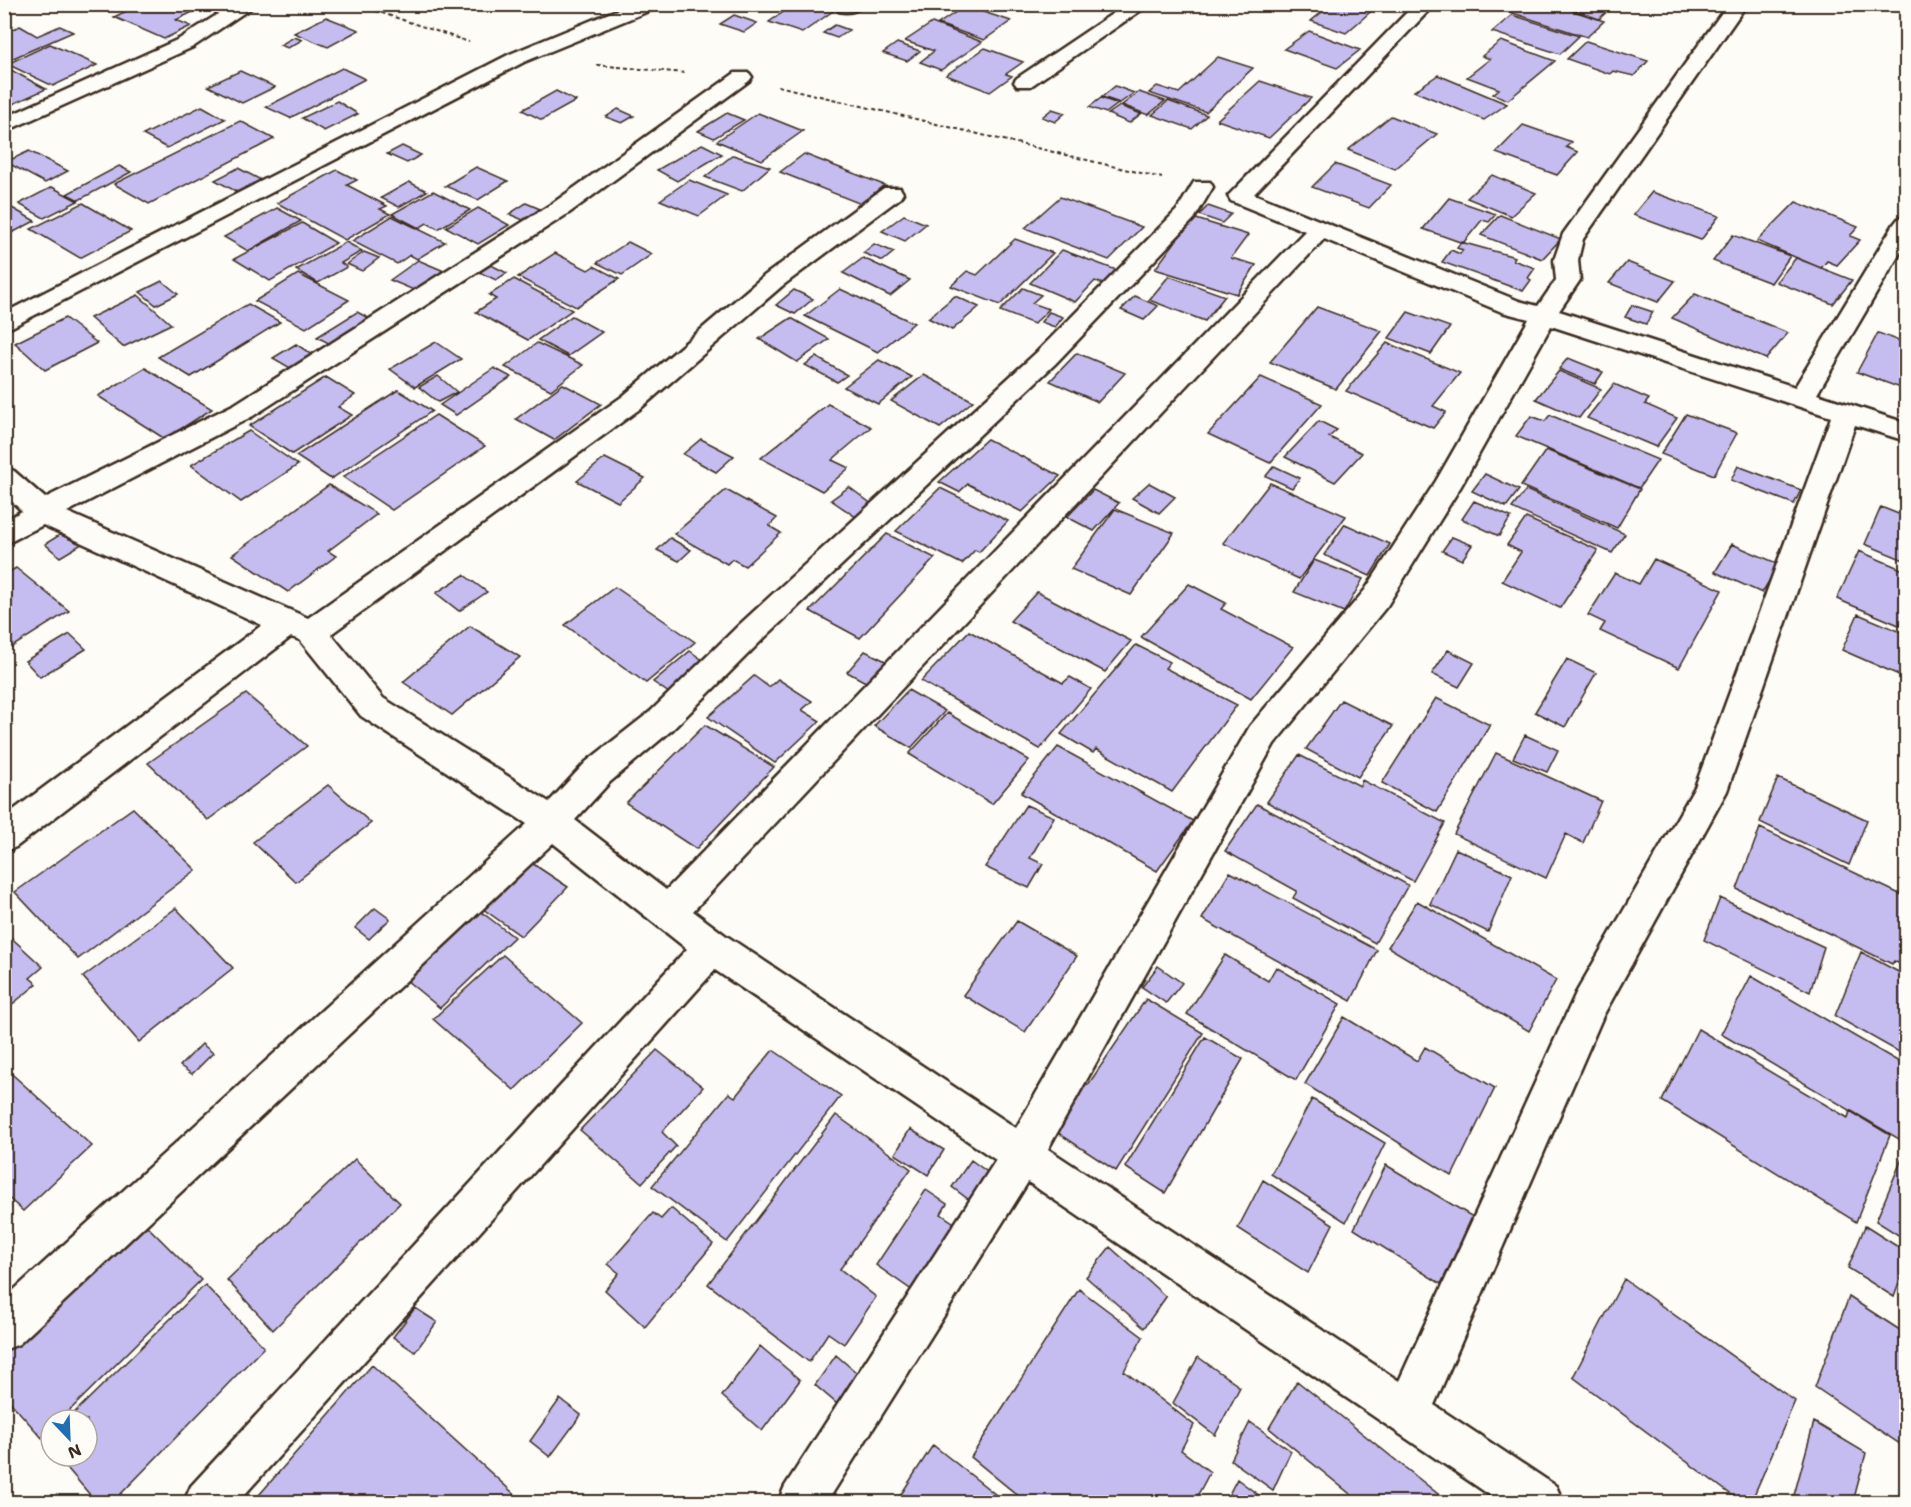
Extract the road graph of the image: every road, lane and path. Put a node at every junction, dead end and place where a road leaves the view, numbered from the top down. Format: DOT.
graph roads {
  1 [pos="248,4"];
  2 [pos="355,4"];
  3 [pos="649,4"];
  4 [pos="1141,4"];
  5 [pos="1426,4"];
  6 [pos="1738,4"];
  7 [pos="517,58"];
  8 [pos="742,77"];
  9 [pos="1024,82"];
  10 [pos="4,126"];
  11 [pos="1202,187"];
  12 [pos="892,193"];
  13 [pos="1906,224"];
  14 [pos="1319,230"];
  15 [pos="1544,315"];
  16 [pos="4,322"];
  17 [pos="1802,397"];
  18 [pos="1847,411"];
  19 [pos="1906,432"];
  20 [pos="4,478"];
  21 [pos="42,512"];
  22 [pos="4,535"];
  23 [pos="299,628"];
  24 [pos="552,822"];
  25 [pos="4,837"];
  26 [pos="667,914"];
  27 [pos="712,947"];
  28 [pos="1021,1157"];
  29 [pos="4,1329"];
  30 [pos="1408,1412"];
  31 [pos="1532,1500"];
  32 [pos="207,1503"];
  33 [pos="801,1503"];
  1 -- 10 [label="street"];
  2 -- 7 [label="path"];
  3 -- 7 [label="street"];
  4 -- 9 [label="street"];
  5 -- 14 [label="street"];
  6 -- 15 [label="street"];
  7 -- 8 [label="path"];
  7 -- 16 [label="street"];
  8 -- 11 [label="path"];
  8 -- 21 [label="street"];
  11 -- 24 [label="street"];
  12 -- 23 [label="street"];
  13 -- 17 [label="street"];
  14 -- 15 [label="street"];
  14 -- 26 [label="street"];
  15 -- 17 [label="street"];
  15 -- 28 [label="street"];
  17 -- 18 [label="street"];
  18 -- 19 [label="street"];
  18 -- 30 [label="street"];
  20 -- 21 [label="street"];
  21 -- 22 [label="street"];
  21 -- 23 [label="street"];
  23 -- 24 [label="street"];
  23 -- 25 [label="street"];
  24 -- 26 [label="street"];
  24 -- 29 [label="street"];
  26 -- 27 [label="street"];
  27 -- 28 [label="street"];
  27 -- 32 [label="street"];
  28 -- 30 [label="street"];
  28 -- 33 [label="street"];
  30 -- 31 [label="street"];
}
